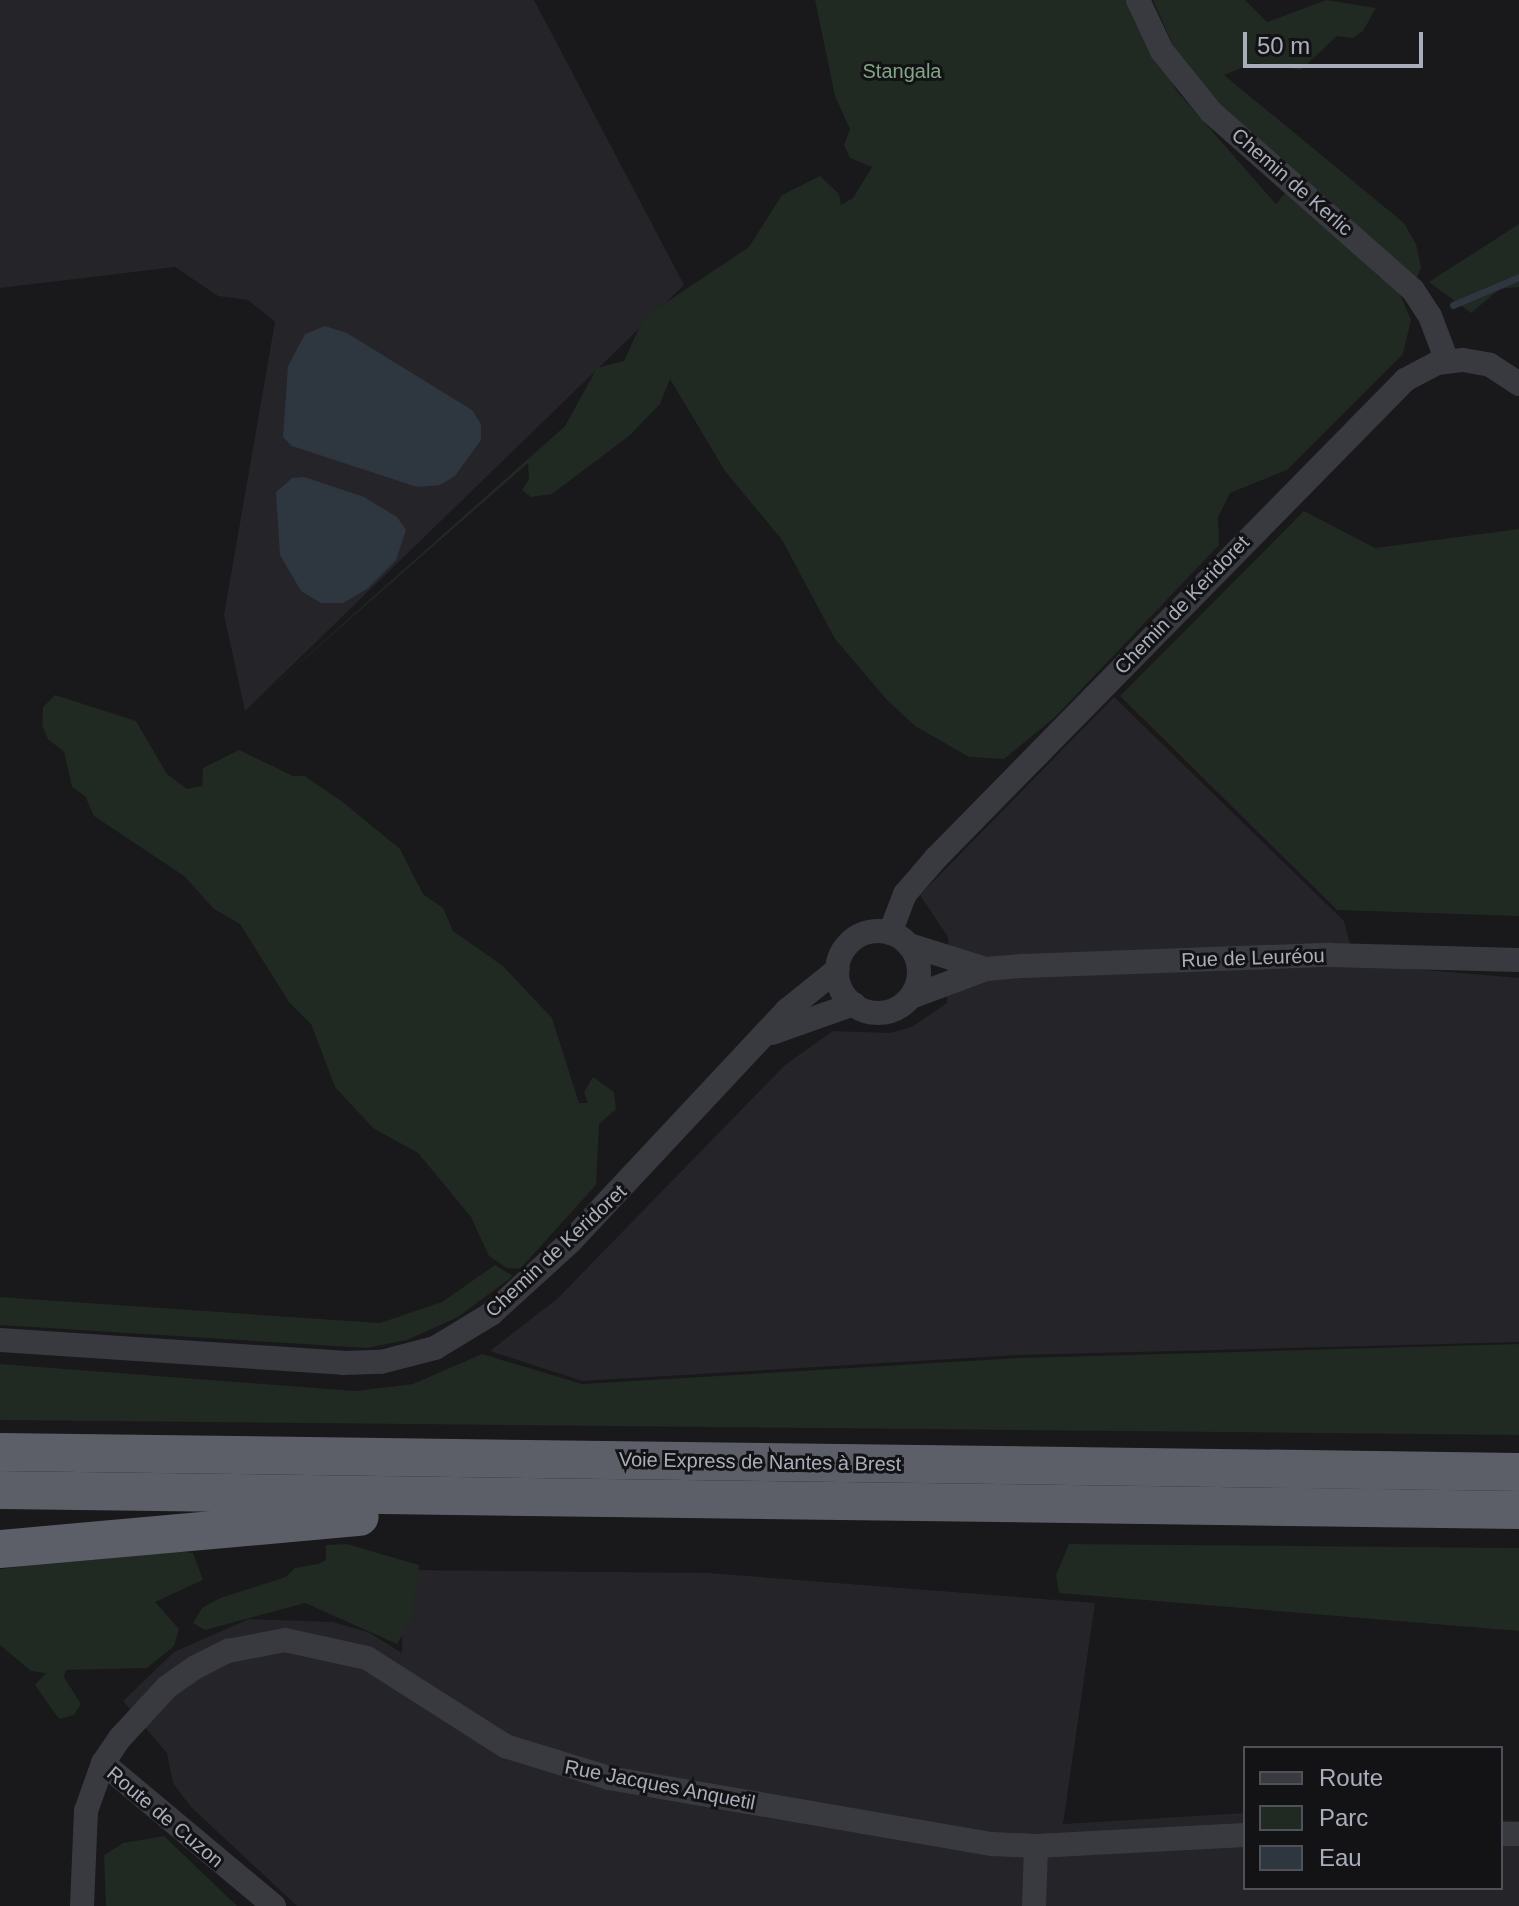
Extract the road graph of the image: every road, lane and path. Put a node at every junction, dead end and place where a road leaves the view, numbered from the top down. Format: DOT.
graph roads {
  1 [pos="1138,0"];
  2 [pos="1447,361"];
  3 [pos="1519,384"];
  4 [pos="900,939"];
  5 [pos="1519,960"];
  6 [pos="838,969"];
  7 [pos="986,969"];
  8 [pos="911,997"];
  9 [pos="854,1004"];
  10 [pos="770,1034"];
  11 [pos="0,1340"];
  12 [pos="0,1452"];
  13 [pos="1519,1472"];
  14 [pos="0,1490"];
  15 [pos="657,1499"];
  16 [pos="1519,1510"];
  17 [pos="0,1549"];
  18 [pos="103,1763"];
  19 [pos="1243,1835"];
  20 [pos="1036,1846"];
  21 [pos="83,1869"];
  22 [pos="82,1906"];
  23 [pos="90,1906"];
  24 [pos="274,1906"];
  25 [pos="1034,1906"];
  1 -- 2 [label="street, Chemin de Kerlic"];
  2 -- 3 [label="street, Chemin de Keridoret"];
  2 -- 4 [label="street, Chemin de Keridoret"];
  4 -- 6 [label="street"];
  4 -- 7 [label="street, Rue de Leuréou"];
  4 -- 8 [label="street"];
  5 -- 7 [label="street, Rue de Leuréou"];
  6 -- 9 [label="street"];
  6 -- 10 [label="street, Chemin de Keridoret"];
  7 -- 8 [label="street, Rue de Leuréou"];
  8 -- 9 [label="street"];
  9 -- 10 [label="street, Chemin de Keridoret"];
  10 -- 11 [label="street, Chemin de Keridoret"];
  12 -- 13 [label="highway, Voie Express de Nantes à Brest"];
  14 -- 15 [label="highway, Voie Express de Nantes à Brest"];
  15 -- 16 [label="highway, Voie Express de Nantes à Brest"];
  15 -- 17 [label="highway"];
  18 -- 20 [label="street, Rue Jacques Anquetil"];
  18 -- 21 [label="street, Route de Cuzon"];
  18 -- 24 [label="street, Route de Cuzon"];
  19 -- 20 [label="street, Rue Jacques Anquetil"];
  20 -- 25 [label="street"];
  21 -- 22 [label="street, Route de Cuzon"];
  21 -- 23 [label="street, Route de Cuzon"];
}
